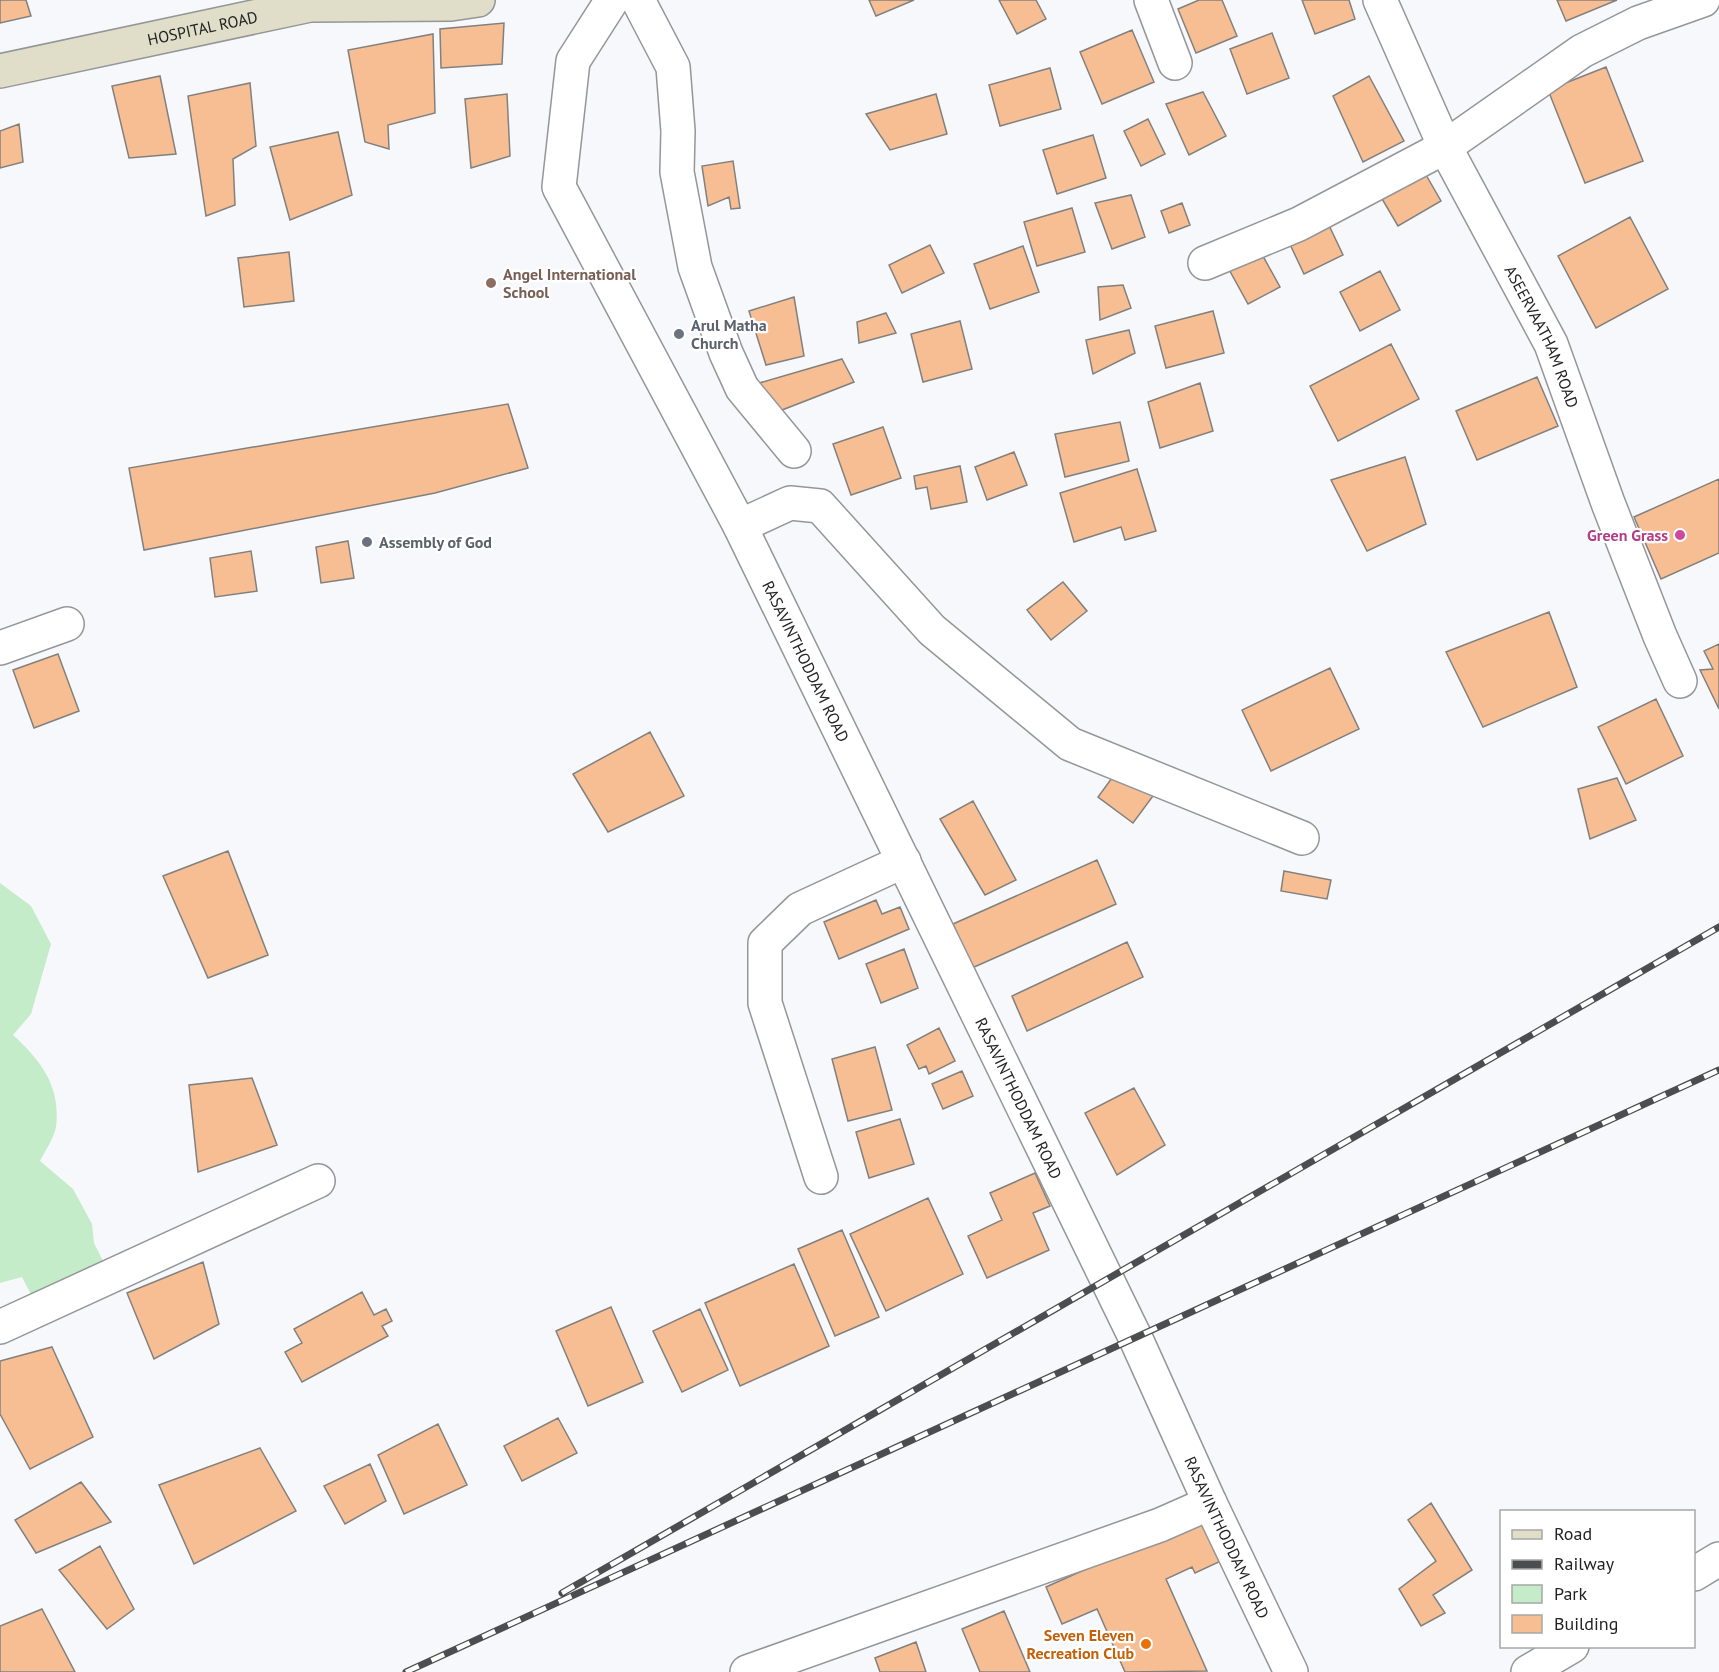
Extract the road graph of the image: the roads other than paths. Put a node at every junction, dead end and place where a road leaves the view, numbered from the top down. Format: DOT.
graph roads {
  1 [pos="478,0"];
  2 [pos="612,0"];
  3 [pos="638,0"];
  4 [pos="1151,0"];
  5 [pos="1380,0"];
  6 [pos="1703,0"];
  7 [pos="1175,63"];
  8 [pos="0,71"];
  9 [pos="1445,147"];
  10 [pos="1205,263"];
  11 [pos="794,451"];
  12 [pos="740,526"];
  13 [pos="67,624"];
  14 [pos="0,648"];
  15 [pos="1680,681"];
  16 [pos="1302,838"];
  17 [pos="904,861"];
  18 [pos="820,1177"];
  19 [pos="318,1181"];
  20 [pos="0,1326"];
  21 [pos="1210,1503"];
  22 [pos="1719,1559"];
  23 [pos="1695,1573"];
  24 [pos="1570,1648"];
  25 [pos="747,1672"];
  26 [pos="1291,1672"];
  27 [pos="1528,1672"];
  1 -- 8 [label="street, HOSPITAL ROAD"];
  2 -- 12 [label="street, RASAVINTHODDAM ROAD"];
  3 -- 11 [label="street"];
  4 -- 7 [label="street"];
  5 -- 9 [label="street, ASEERVAATHAM ROAD"];
  6 -- 9 [label="street"];
  9 -- 10 [label="street"];
  9 -- 15 [label="street, ASEERVAATHAM ROAD"];
  12 -- 16 [label="street"];
  12 -- 17 [label="street, RASAVINTHODDAM ROAD"];
  13 -- 14 [label="street"];
  17 -- 18 [label="street"];
  17 -- 21 [label="street, RASAVINTHODDAM ROAD"];
  19 -- 20 [label="street"];
  21 -- 25 [label="street"];
  21 -- 26 [label="street, RASAVINTHODDAM ROAD"];
  22 -- 23 [label="street"];
  24 -- 27 [label="street"];
}
